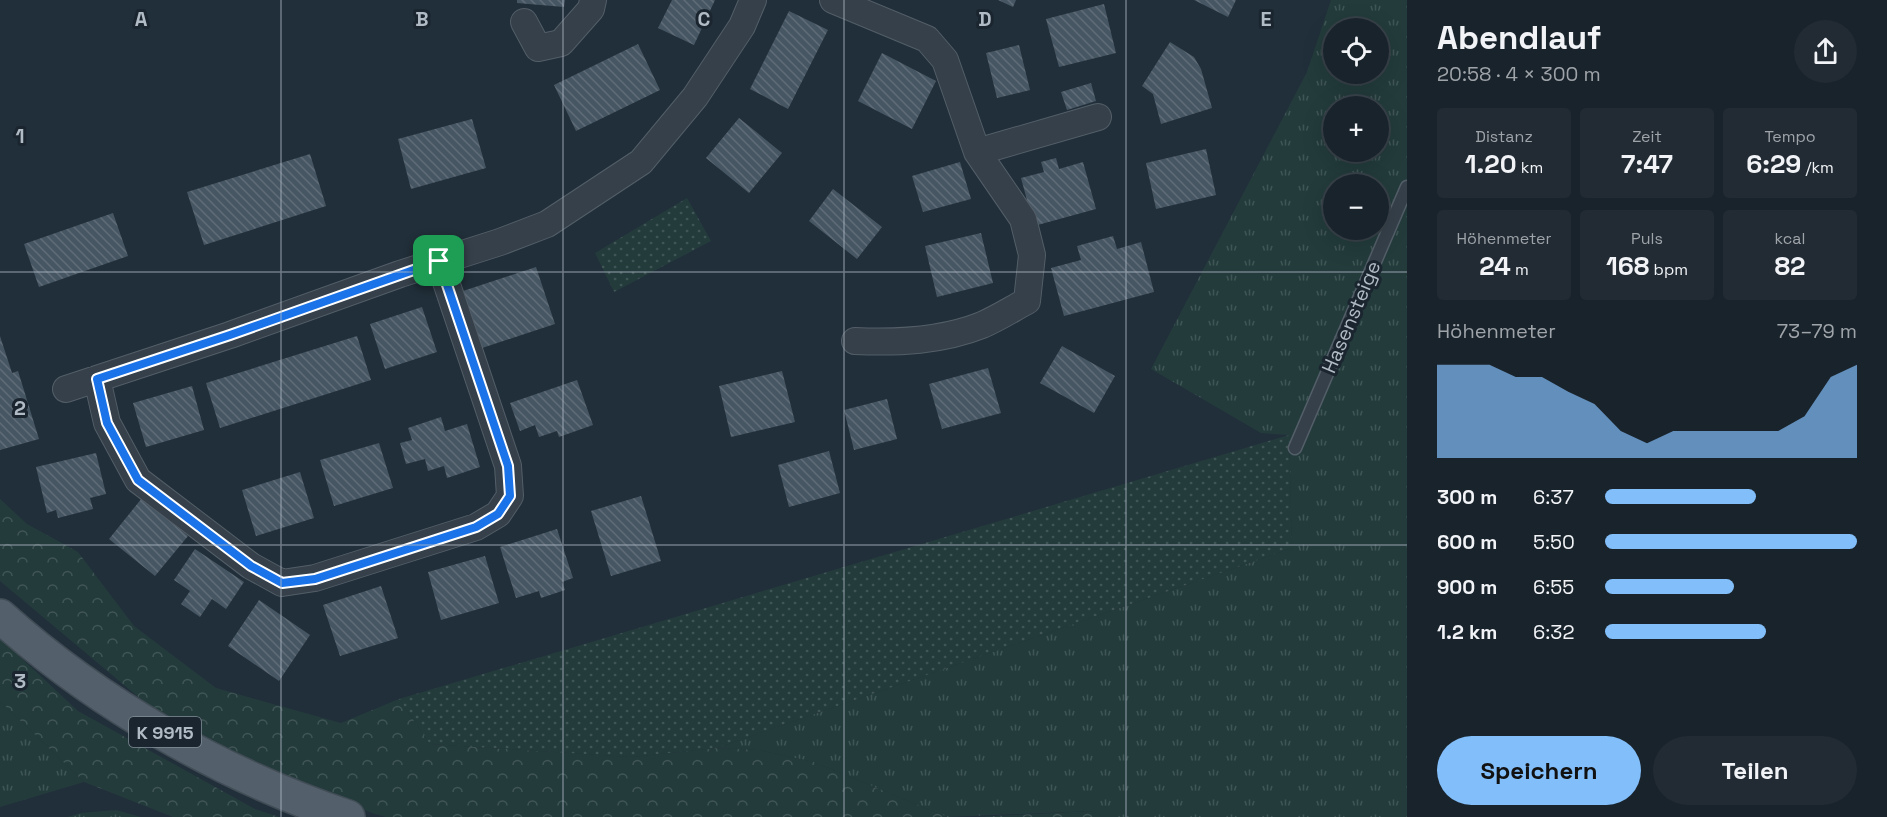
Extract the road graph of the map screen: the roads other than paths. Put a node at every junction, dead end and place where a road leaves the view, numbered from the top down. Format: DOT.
graph roads {
  1 [pos="594,0"];
  2 [pos="753,0"];
  3 [pos="833,0"];
  4 [pos="524,22"];
  5 [pos="1098,117"];
  6 [pos="977,152"];
  7 [pos="1407,187"];
  8 [pos="439,261"];
  9 [pos="855,341"];
  10 [pos="97,379"];
  11 [pos="66,390"];
  12 [pos="1295,448"];
  13 [pos="0,616"];
  14 [pos="348,817"];
  1 -- 4 [label="street"];
  2 -- 8 [label="street"];
  3 -- 6 [label="street"];
  5 -- 6 [label="street"];
  6 -- 9 [label="street"];
  7 -- 12 [label="lane, Hasensteige"];
  8 -- 10 [label="street"];
  8 -- 10 [label="street"];
  10 -- 11 [label="street"];
  13 -- 14 [label="main road, K 9915"];
}
